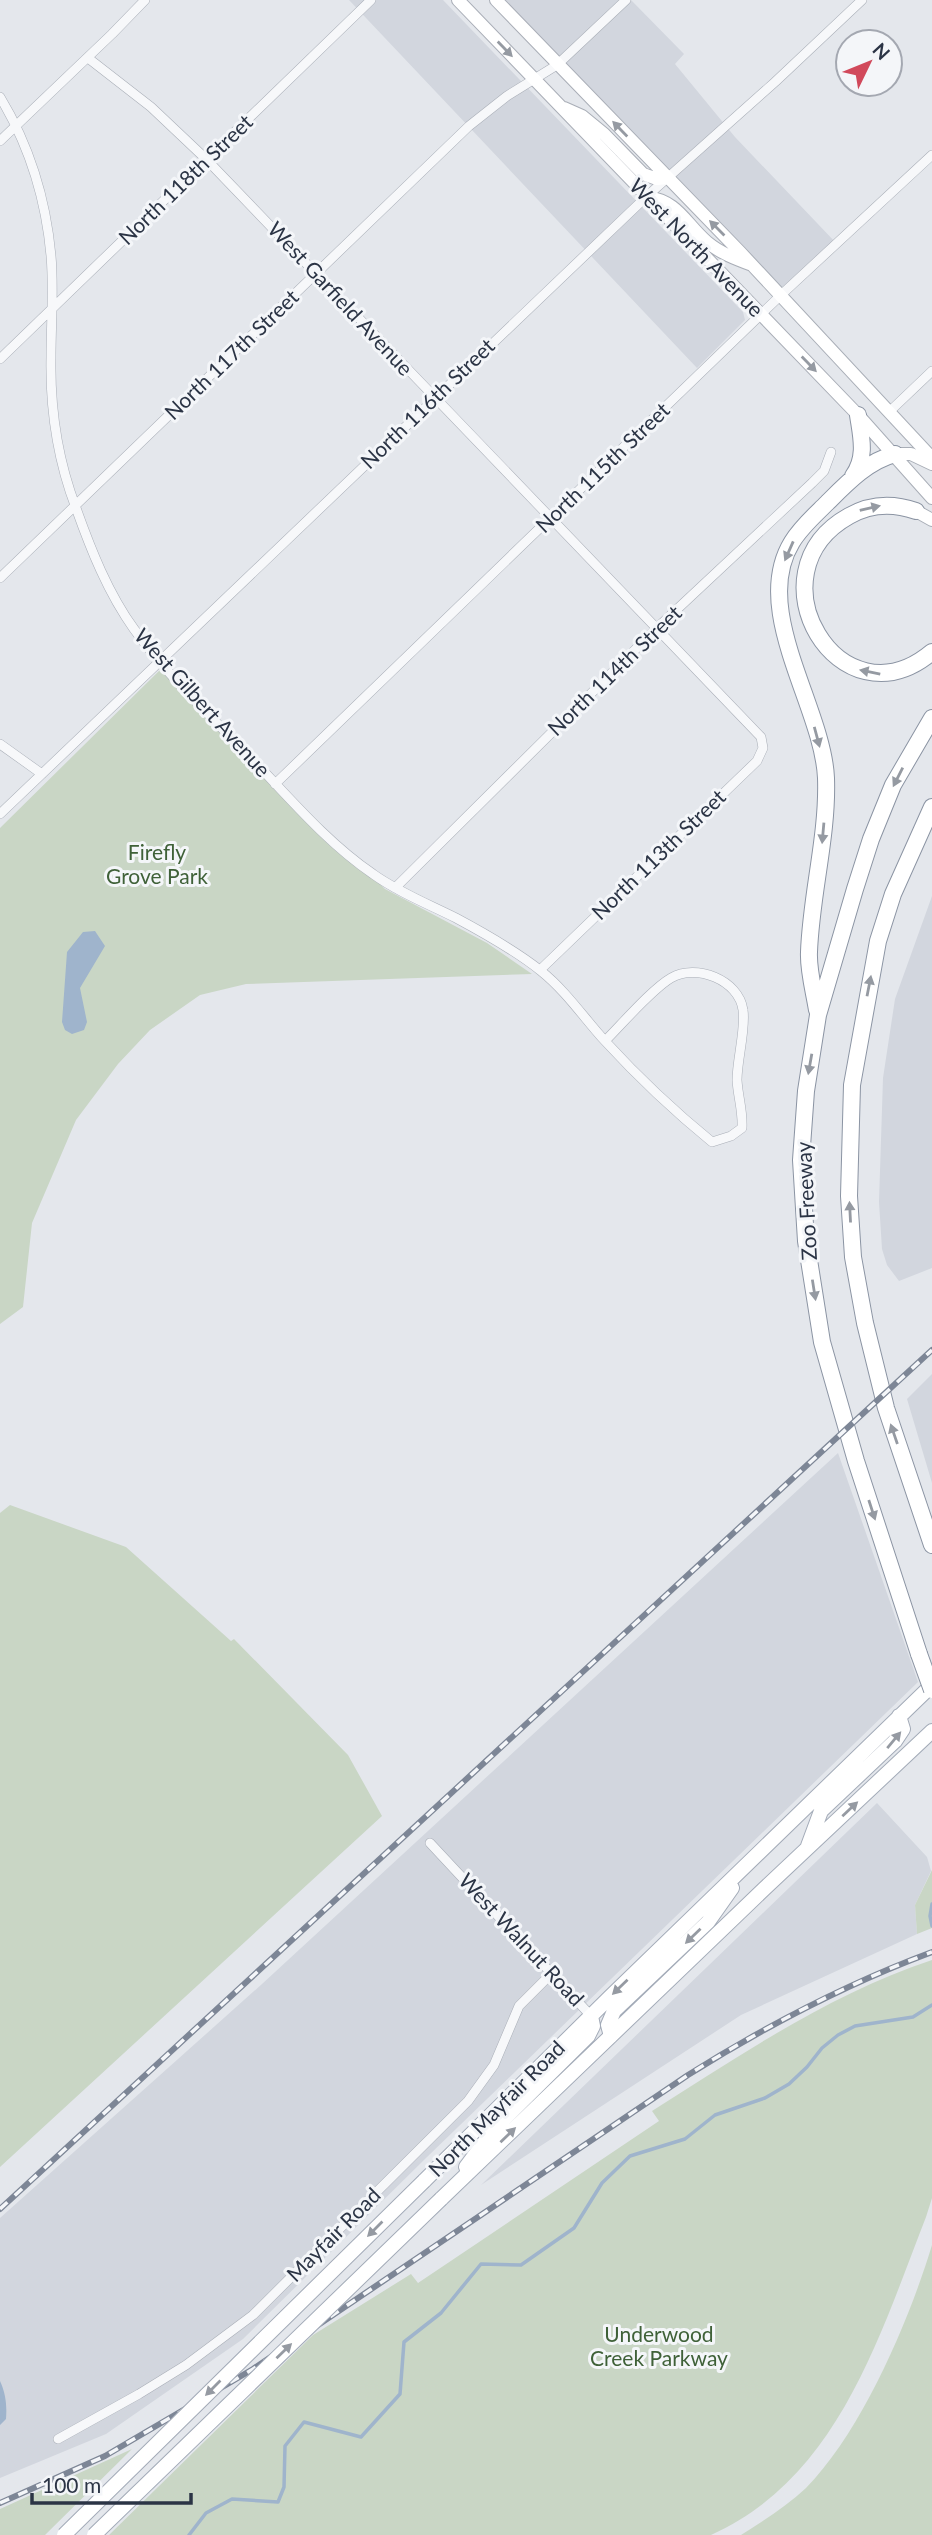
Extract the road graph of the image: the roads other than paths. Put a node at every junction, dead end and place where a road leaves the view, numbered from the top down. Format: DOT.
graph roads {
  1 [pos="145,0"];
  2 [pos="371,0"];
  3 [pos="458,0"];
  4 [pos="496,0"];
  5 [pos="626,0"];
  6 [pos="862,0"];
  7 [pos="88,58"];
  8 [pos="557,65"];
  9 [pos="534,79"];
  10 [pos="0,97"];
  11 [pos="559,106"];
  12 [pos="17,125"];
  13 [pos="0,141"];
  14 [pos="932,155"];
  15 [pos="206,159"];
  16 [pos="667,178"];
  17 [pos="646,197"];
  18 [pos="753,265"];
  19 [pos="317,273"];
  20 [pos="781,295"];
  21 [pos="53,309"];
  22 [pos="762,315"];
  23 [pos="0,359"];
  24 [pos="932,370"];
  25 [pos="434,398"];
  26 [pos="889,412"];
  27 [pos="858,415"];
  28 [pos="831,452"];
  29 [pos="895,454"];
  30 [pos="932,458"];
  31 [pos="932,464"];
  32 [pos="849,482"];
  33 [pos="932,498"];
  34 [pos="75,506"];
  35 [pos="916,511"];
  36 [pos="552,518"];
  37 [pos="932,520"];
  38 [pos="0,578"];
  39 [pos="657,628"];
  40 [pos="932,652"];
  41 [pos="159,662"];
  42 [pos="932,718"];
  43 [pos="758,733"];
  44 [pos="0,744"];
  45 [pos="42,774"];
  46 [pos="275,784"];
  47 [pos="932,807"];
  48 [pos="0,814"];
  49 [pos="395,888"];
  50 [pos="540,970"];
  51 [pos="818,1016"];
  52 [pos="605,1041"];
  53 [pos="932,1545"];
  54 [pos="932,1685"];
  55 [pos="932,1690"];
  56 [pos="899,1716"];
  57 [pos="932,1731"];
  58 [pos="430,1843"];
  59 [pos="807,1849"];
  60 [pos="749,1863"];
  61 [pos="552,1973"];
  62 [pos="591,2016"];
  63 [pos="611,2036"];
  64 [pos="444,2197"];
  65 [pos="58,2439"];
  66 [pos="64,2535"];
  67 [pos="94,2535"];
  1 -- 7 [label="street"];
  2 -- 15 [label="street, North 118th Street"];
  3 -- 9 [label="main road, West North Avenue, one-way"];
  4 -- 8 [label="main road, West North Avenue"];
  5 -- 8 [label="street, North 117th Street"];
  6 -- 16 [label="street, North 116th Street"];
  7 -- 12 [label="street"];
  7 -- 15 [label="street, West Garfield Avenue"];
  8 -- 9 [label="street, North 117th Street"];
  16 -- 8 [label="main road, West North Avenue, one-way"];
  9 -- 11 [label="main road, West North Avenue"];
  9 -- 19 [label="street, North 117th Street"];
  10 -- 12 [label="street, West Gilbert Avenue"];
  11 -- 16 [label="main road"];
  11 -- 17 [label="main road, West North Avenue"];
  12 -- 13 [label="street"];
  12 -- 21 [label="street, West Gilbert Avenue"];
  14 -- 20 [label="street, North 115th Street"];
  15 -- 19 [label="street, West Garfield Avenue"];
  15 -- 21 [label="street, North 118th Street"];
  16 -- 17 [label="street, North 116th Street"];
  18 -- 16 [label="main road, West North Avenue, one-way"];
  17 -- 18 [label="main road"];
  17 -- 22 [label="main road, West North Avenue"];
  17 -- 25 [label="street, North 116th Street"];
  18 -- 20 [label="main road, West North Avenue"];
  19 -- 25 [label="street, West Garfield Avenue"];
  19 -- 34 [label="street, North 117th Street"];
  20 -- 22 [label="street, North 115th Street"];
  20 -- 26 [label="main road, West North Avenue"];
  21 -- 23 [label="street, North 118th Street"];
  21 -- 34 [label="street, West Gilbert Avenue"];
  22 -- 27 [label="main road, West North Avenue, one-way"];
  22 -- 36 [label="street, North 115th Street"];
  24 -- 26 [label="street"];
  25 -- 36 [label="street, West Garfield Avenue"];
  25 -- 41 [label="street, North 116th Street"];
  26 -- 30 [label="main road, West North Avenue"];
  27 -- 29 [label="main road, West North Avenue"];
  27 -- 32 [label="highway"];
  28 -- 39 [label="street, North 114th Street"];
  29 -- 31 [label="main road"];
  29 -- 32 [label="highway"];
  29 -- 33 [label="main road, West North Avenue"];
  32 -- 51 [label="highway, one-way"];
  34 -- 38 [label="street, North 117th Street"];
  34 -- 41 [label="street, West Gilbert Avenue"];
  35 -- 37 [label="main road"];
  40 -- 35 [label="highway, one-way"];
  36 -- 39 [label="street, West Garfield Avenue"];
  36 -- 46 [label="street, North 115th Street"];
  39 -- 43 [label="street, West Garfield Avenue"];
  39 -- 49 [label="street, North 114th Street"];
  41 -- 45 [label="street, North 116th Street"];
  41 -- 46 [label="street, West Gilbert Avenue"];
  42 -- 51 [label="highway, Zoo Freeway, one-way"];
  43 -- 50 [label="street, North 113th Street"];
  44 -- 45 [label="street"];
  45 -- 48 [label="street, North 116th Street"];
  46 -- 49 [label="street, West Gilbert Avenue"];
  53 -- 47 [label="highway, Zoo Freeway, one-way"];
  49 -- 50 [label="street, West Gilbert Avenue"];
  50 -- 52 [label="street, West Gilbert Avenue"];
  51 -- 55 [label="highway, Zoo Freeway, one-way, bridge"];
  52 -- 52 [label="street, West Gilbert Avenue"];
  54 -- 56 [label="main road, North Mayfair Road"];
  59 -- 56 [label="main road, one-way"];
  56 -- 60 [label="main road, North Mayfair Road"];
  59 -- 57 [label="main road, North Mayfair Road, one-way"];
  58 -- 61 [label="street, West Walnut Road"];
  59 -- 63 [label="main road, North Mayfair Road"];
  60 -- 62 [label="main road, North Mayfair Road, one-way"];
  60 -- 63 [label="main road, one-way"];
  61 -- 62 [label="street, West Walnut Road"];
  61 -- 65 [label="street, Mayfair Road"];
  62 -- 63 [label="street, West Walnut Road"];
  62 -- 64 [label="main road"];
  62 -- 66 [label="main road, North Mayfair Road, one-way, bridge"];
  64 -- 63 [label="main road, North Mayfair Road, one-way"];
  67 -- 64 [label="main road, North Mayfair Road, one-way, bridge"];
}
